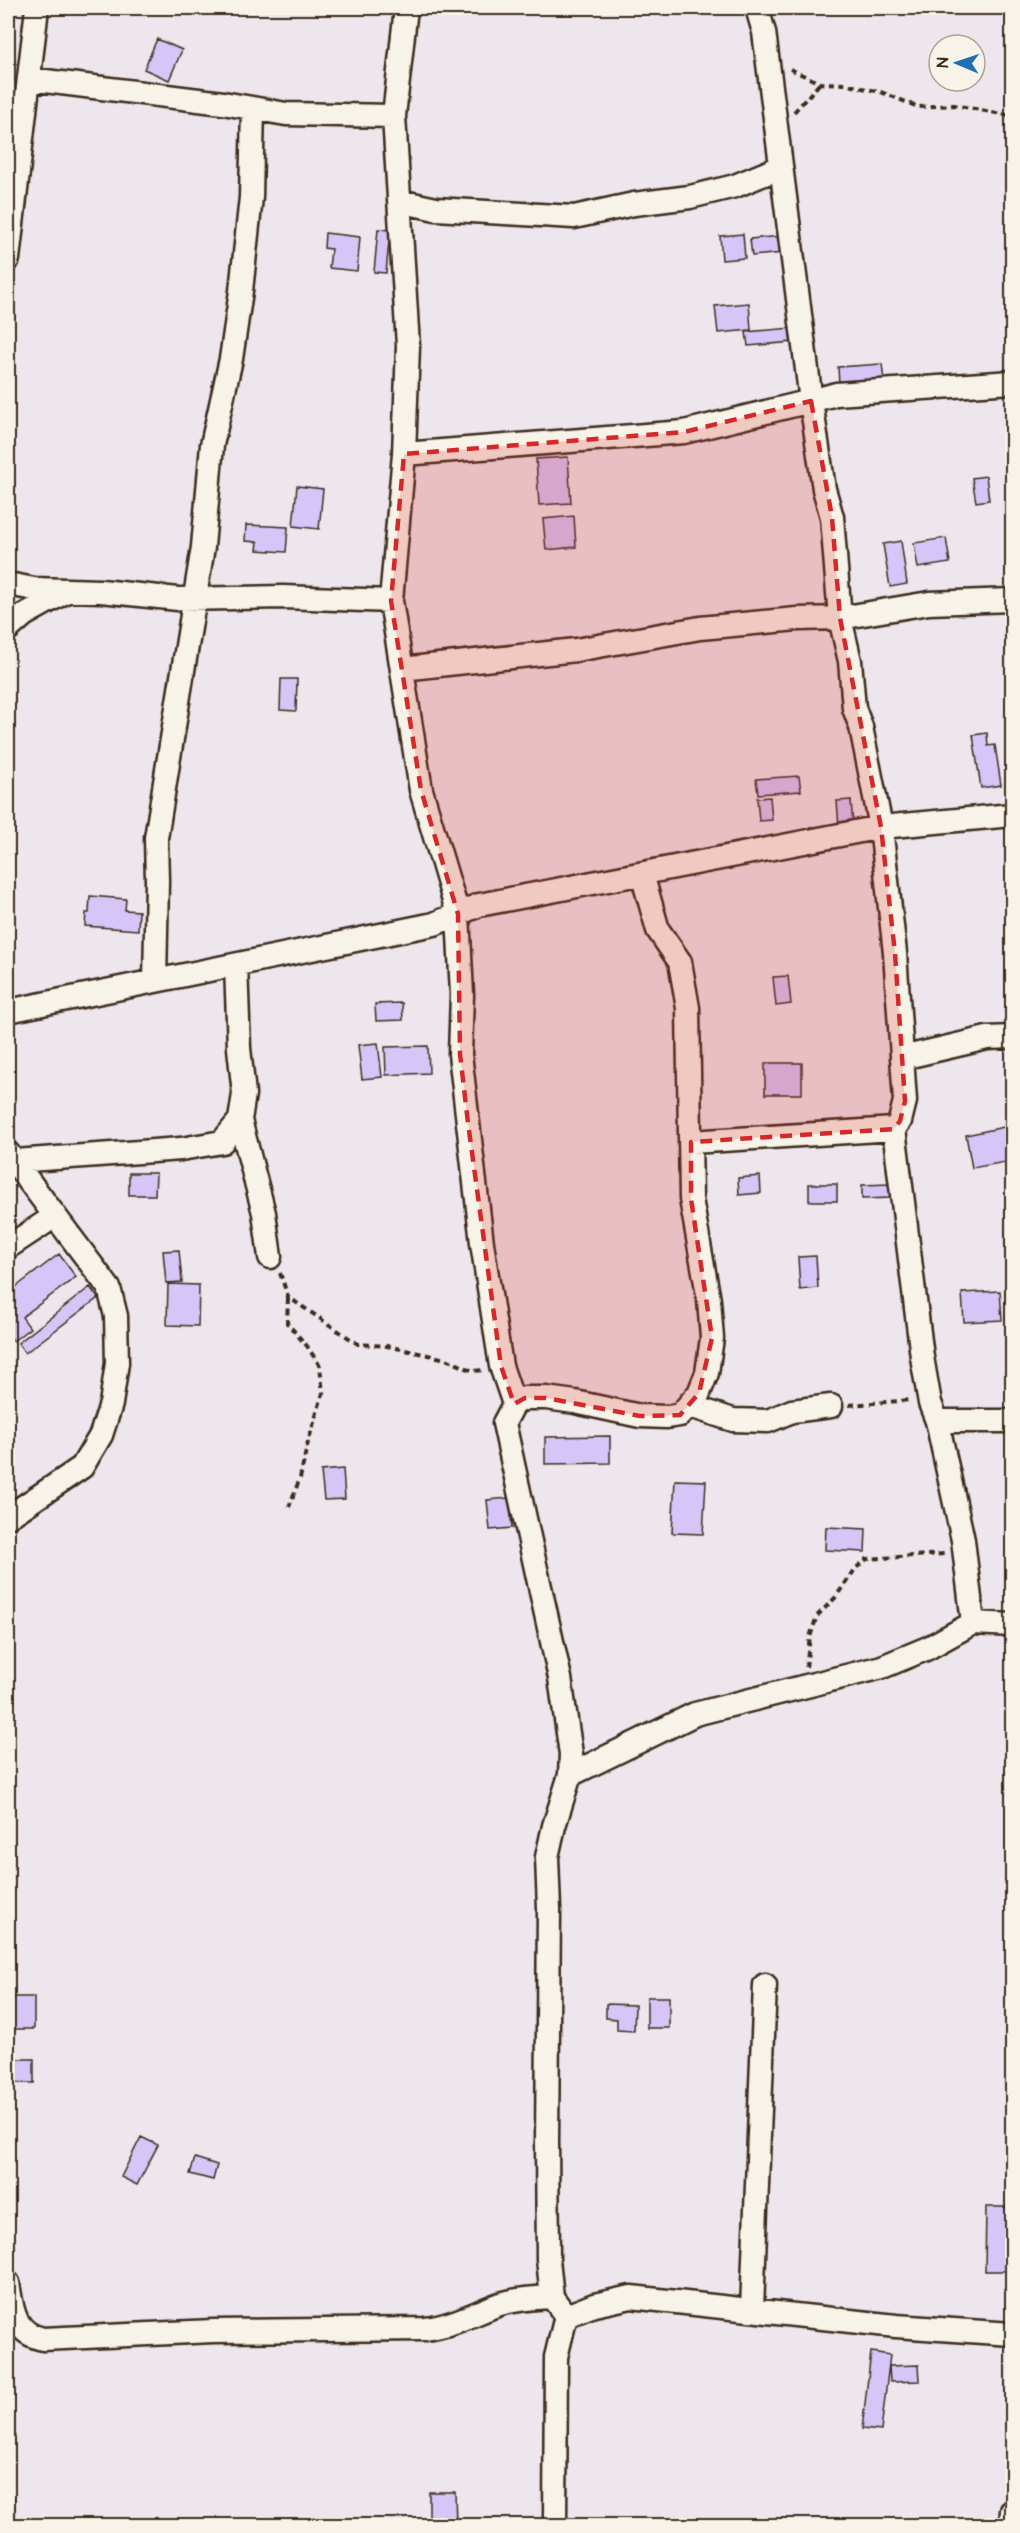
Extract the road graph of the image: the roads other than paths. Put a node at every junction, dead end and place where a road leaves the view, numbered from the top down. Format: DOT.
graph roads {
  1 [pos="37,8"];
  2 [pos="406,8"];
  3 [pos="757,8"];
  4 [pos="29,79"];
  5 [pos="253,109"];
  6 [pos="394,116"];
  7 [pos="781,167"];
  8 [pos="399,201"];
  9 [pos="8,259"];
  10 [pos="1012,382"];
  11 [pos="811,401"];
  12 [pos="404,454"];
  13 [pos="8,584"];
  14 [pos="68,591"];
  15 [pos="194,598"];
  16 [pos="1012,600"];
  17 [pos="391,601"];
  18 [pos="840,618"];
  19 [pos="8,629"];
  20 [pos="402,669"];
  21 [pos="1012,815"];
  22 [pos="881,827"];
  23 [pos="642,874"];
  24 [pos="458,914"];
  25 [pos="236,964"];
  26 [pos="155,981"];
  27 [pos="8,1011"];
  28 [pos="1012,1037"];
  29 [pos="902,1058"];
  30 [pos="240,1120"];
  31 [pos="894,1129"];
  32 [pos="691,1142"];
  33 [pos="11,1157"];
  34 [pos="55,1216"];
  35 [pos="8,1247"];
  36 [pos="270,1257"];
  37 [pos="514,1404"];
  38 [pos="690,1406"];
  39 [pos="831,1406"];
  40 [pos="934,1412"];
  41 [pos="1012,1421"];
  42 [pos="8,1517"];
  43 [pos="974,1623"];
  44 [pos="1012,1625"];
  45 [pos="570,1775"];
  46 [pos="765,1985"];
  47 [pos="8,2283"];
  48 [pos="552,2297"];
  49 [pos="752,2309"];
  50 [pos="566,2316"];
  51 [pos="1012,2334"];
  52 [pos="1012,2511"];
  53 [pos="555,2526"];
  54 [pos="1011,2526"];
  1 -- 4 [label="street"];
  2 -- 6 [label="street"];
  3 -- 7 [label="street"];
  4 -- 5 [label="street"];
  4 -- 9 [label="street"];
  5 -- 6 [label="street"];
  5 -- 15 [label="street"];
  6 -- 8 [label="street"];
  7 -- 8 [label="street"];
  7 -- 11 [label="street"];
  8 -- 12 [label="street"];
  10 -- 11 [label="street"];
  11 -- 12 [label="street"];
  11 -- 18 [label="street"];
  12 -- 17 [label="street"];
  13 -- 14 [label="street"];
  14 -- 15 [label="street"];
  14 -- 19 [label="street"];
  15 -- 17 [label="street"];
  15 -- 26 [label="street"];
  16 -- 18 [label="street"];
  17 -- 20 [label="street"];
  18 -- 20 [label="street"];
  18 -- 22 [label="street"];
  20 -- 24 [label="street"];
  21 -- 22 [label="street"];
  22 -- 23 [label="street"];
  22 -- 29 [label="street"];
  23 -- 24 [label="street"];
  23 -- 32 [label="street"];
  24 -- 25 [label="street"];
  24 -- 37 [label="street"];
  25 -- 26 [label="street"];
  25 -- 30 [label="street"];
  26 -- 27 [label="street"];
  28 -- 29 [label="street"];
  29 -- 31 [label="street"];
  30 -- 33 [label="street"];
  30 -- 36 [label="street"];
  31 -- 32 [label="street"];
  31 -- 40 [label="street"];
  32 -- 38 [label="street"];
  33 -- 34 [label="street"];
  34 -- 35 [label="street"];
  34 -- 42 [label="street"];
  37 -- 38 [label="street"];
  37 -- 45 [label="street"];
  38 -- 39 [label="street"];
  40 -- 41 [label="street"];
  40 -- 43 [label="street"];
  43 -- 44 [label="street"];
  43 -- 45 [label="street"];
  45 -- 48 [label="street"];
  46 -- 49 [label="street"];
  47 -- 48 [label="street"];
  48 -- 50 [label="street"];
  49 -- 50 [label="street"];
  49 -- 51 [label="street"];
  50 -- 53 [label="street"];
  52 -- 54 [label="street"];
}
